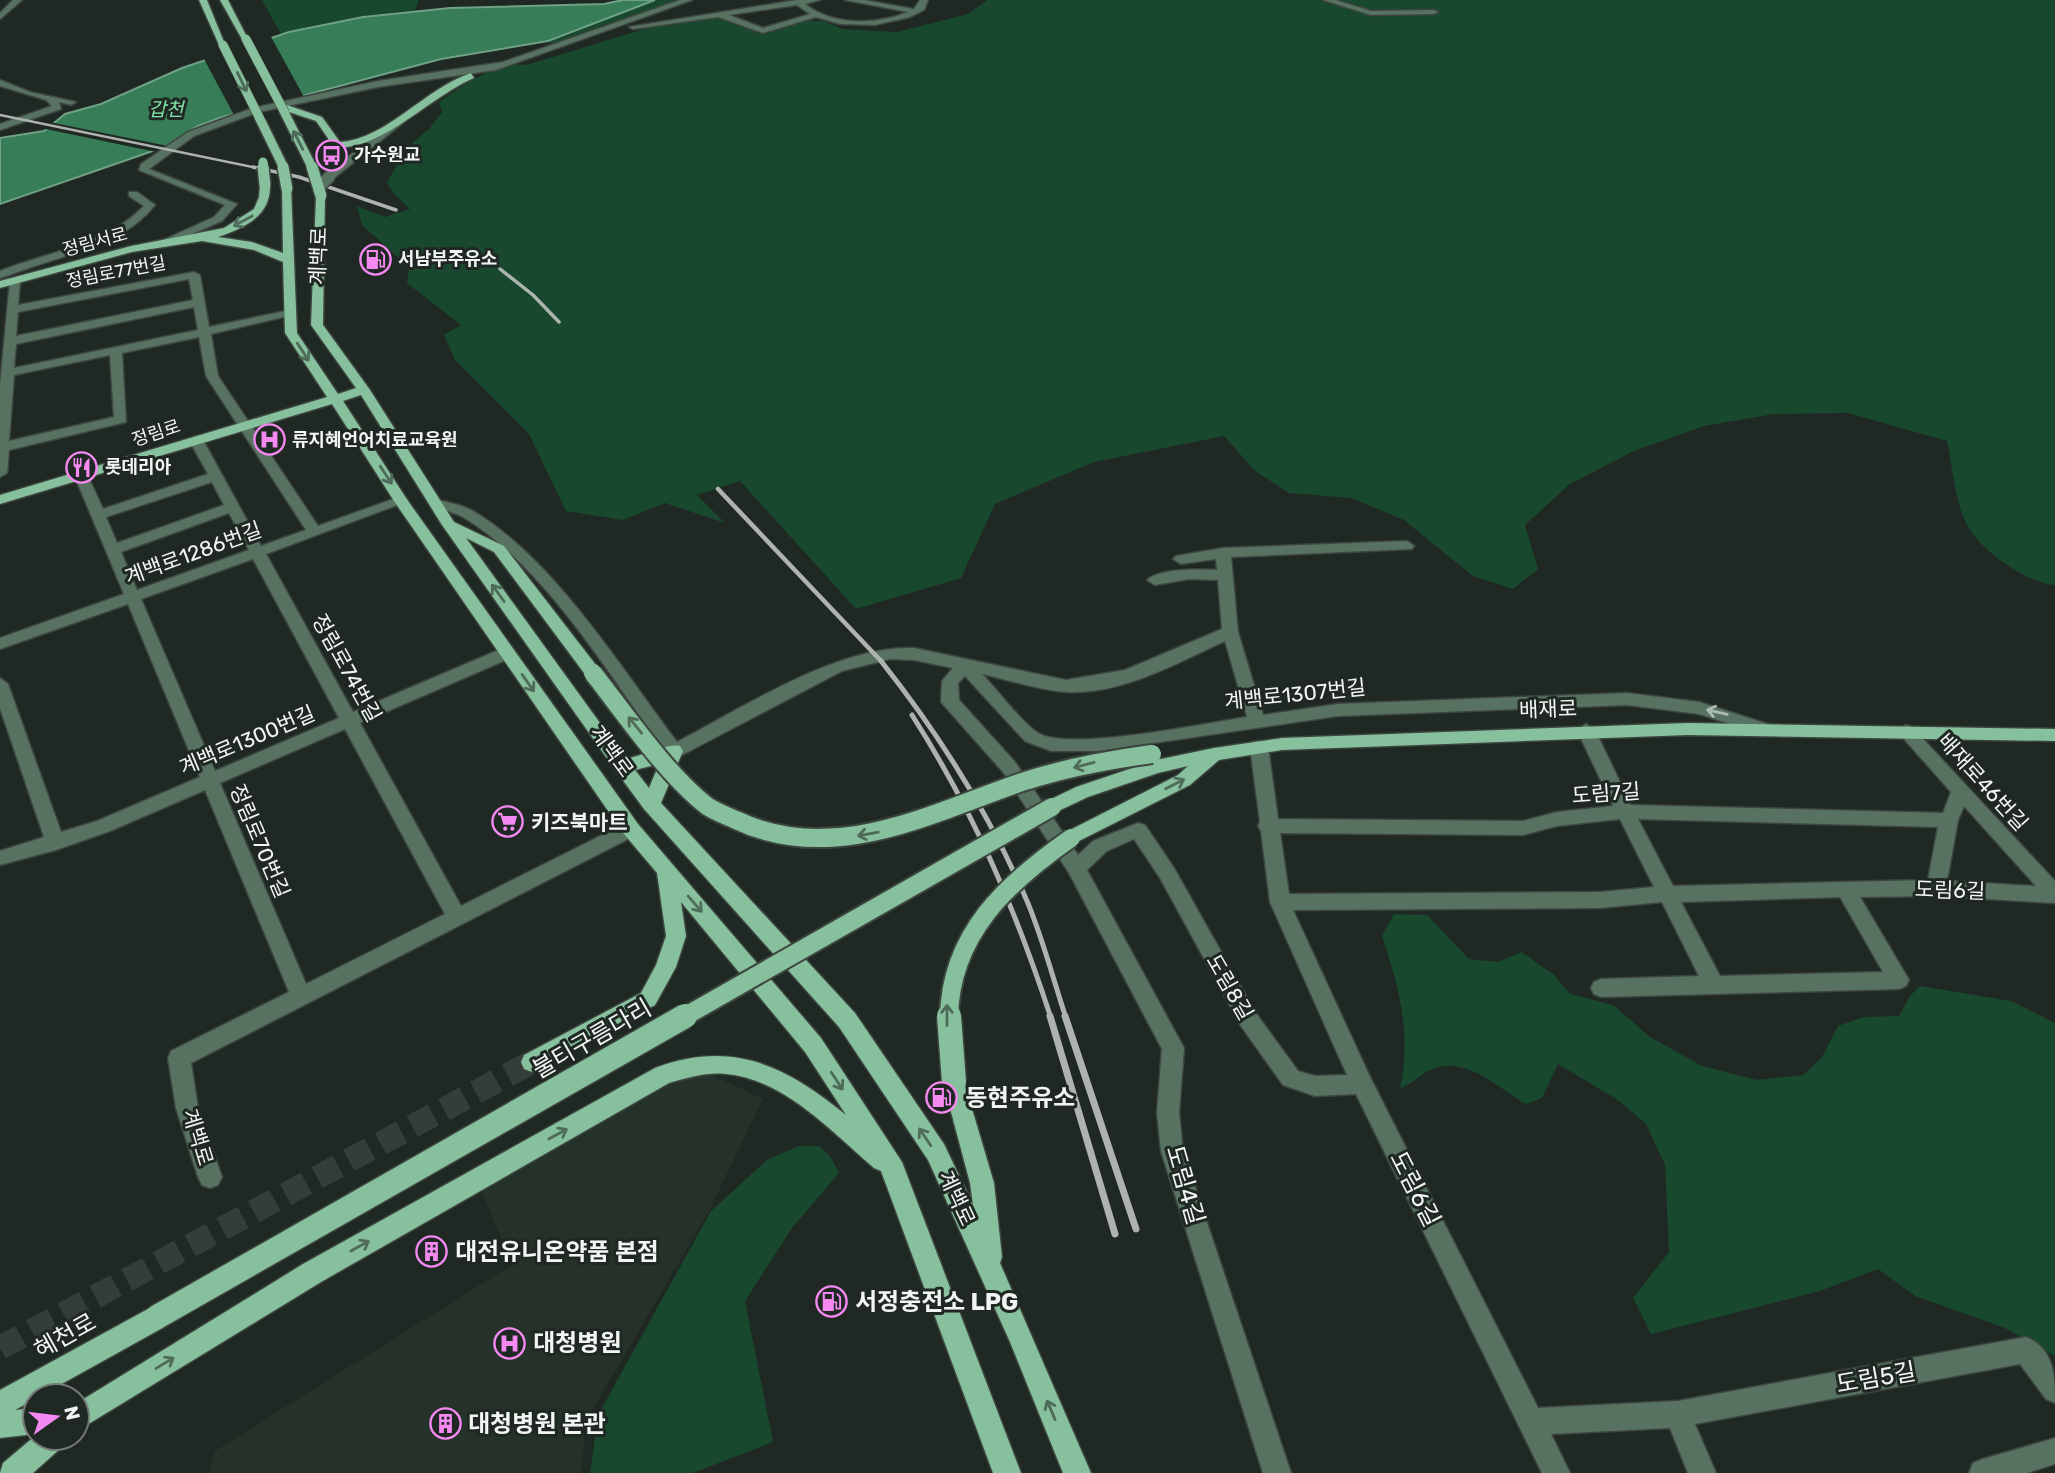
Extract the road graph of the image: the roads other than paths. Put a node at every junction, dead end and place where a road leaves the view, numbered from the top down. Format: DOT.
graph roads {
  1 [pos="18,0"];
  2 [pos="203,0"];
  3 [pos="688,0"];
  4 [pos="816,0"];
  5 [pos="849,0"];
  6 [pos="923,0"];
  7 [pos="1328,0"];
  8 [pos="227,1"];
  9 [pos="798,2"];
  10 [pos="750,8"];
  11 [pos="916,11"];
  12 [pos="1434,12"];
  13 [pos="718,14"];
  14 [pos="815,15"];
  15 [pos="0,17"];
  16 [pos="788,23"];
  17 [pos="587,34"];
  18 [pos="502,64"];
  19 [pos="471,76"];
  20 [pos="0,83"];
  21 [pos="21,91"];
  22 [pos="0,94"];
  23 [pos="50,99"];
  24 [pos="71,102"];
  25 [pos="286,110"];
  26 [pos="0,127"];
  27 [pos="276,151"];
  28 [pos="320,191"];
  29 [pos="132,194"];
  30 [pos="200,238"];
  31 [pos="165,242"];
  32 [pos="287,260"];
  33 [pos="0,275"];
  34 [pos="14,282"];
  35 [pos="0,285"];
  36 [pos="199,302"];
  37 [pos="12,310"];
  38 [pos="290,314"];
  39 [pos="204,332"];
  40 [pos="10,341"];
  41 [pos="116,350"];
  42 [pos="7,373"];
  43 [pos="364,390"];
  44 [pos="333,399"];
  45 [pos="244,425"];
  46 [pos="196,440"];
  47 [pos="2,447"];
  48 [pos="0,473"];
  49 [pos="216,476"];
  50 [pos="82,477"];
  51 [pos="0,500"];
  52 [pos="401,501"];
  53 [pos="438,504"];
  54 [pos="233,507"];
  55 [pos="98,515"];
  56 [pos="449,524"];
  57 [pos="315,532"];
  58 [pos="1407,546"];
  59 [pos="113,550"];
  60 [pos="257,552"];
  61 [pos="1223,553"];
  62 [pos="1181,559"];
  63 [pos="1224,575"];
  64 [pos="1155,580"];
  65 [pos="133,597"];
  66 [pos="1230,632"];
  67 [pos="0,644"];
  68 [pos="507,653"];
  69 [pos="965,666"];
  70 [pos="601,669"];
  71 [pos="0,684"];
  72 [pos="1663,700"];
  73 [pos="1256,720"];
  74 [pos="350,721"];
  75 [pos="1688,729"];
  76 [pos="1586,730"];
  77 [pos="1768,730"];
  78 [pos="1906,731"];
  79 [pos="2055,735"];
  80 [pos="1282,744"];
  81 [pos="1259,747"];
  82 [pos="674,751"];
  83 [pos="1214,754"];
  84 [pos="622,766"];
  85 [pos="210,780"];
  86 [pos="1961,791"];
  87 [pos="651,804"];
  88 [pos="1052,807"];
  89 [pos="1623,812"];
  90 [pos="1949,820"];
  91 [pos="1268,826"];
  92 [pos="631,829"];
  93 [pos="56,842"];
  94 [pos="0,858"];
  95 [pos="1076,868"];
  96 [pos="666,870"];
  97 [pos="1936,888"];
  98 [pos="1845,889"];
  99 [pos="1669,894"];
  100 [pos="2055,894"];
  101 [pos="1280,902"];
  102 [pos="458,919"];
  103 [pos="1601,988"];
  104 [pos="1716,988"];
  105 [pos="301,996"];
  106 [pos="532,1062"];
  107 [pos="1362,1084"];
  108 [pos="894,1170"];
  109 [pos="210,1177"];
  110 [pos="992,1271"];
  111 [pos="157,1317"];
  112 [pos="2055,1390"];
  113 [pos="0,1404"];
  114 [pos="91,1408"];
  115 [pos="1678,1414"];
  116 [pos="1532,1422"];
  117 [pos="21,1423"];
  118 [pos="0,1425"];
  119 [pos="2055,1451"];
  120 [pos="37,1452"];
  121 [pos="13,1473"];
  122 [pos="1007,1473"];
  123 [pos="1077,1473"];
  124 [pos="1277,1473"];
  125 [pos="1556,1473"];
  126 [pos="1702,1473"];
  127 [pos="1983,1473"];
  1 -- 15 [label="street"];
  2 -- 27 [label="main road, one-way, bridge"];
  3 -- 17 [label="street"];
  4 -- 9 [label="street"];
  5 -- 11 [label="street"];
  6 -- 11 [label="street"];
  7 -- 12 [label="street"];
  8 -- 25 [label="main road, 계백로, bridge"];
  9 -- 10 [label="street"];
  9 -- 14 [label="street"];
  10 -- 13 [label="street"];
  10 -- 16 [label="street"];
  11 -- 14 [label="street"];
  13 -- 16 [label="street"];
  13 -- 17 [label="street"];
  14 -- 16 [label="street"];
  17 -- 18 [label="street"];
  18 -- 19 [label="street"];
  18 -- 31 [label="street"];
  19 -- 25 [label="main road"];
  19 -- 28 [label="street, bridge"];
  20 -- 21 [label="street"];
  21 -- 22 [label="street"];
  21 -- 23 [label="street"];
  23 -- 24 [label="street"];
  23 -- 26 [label="street"];
  28 -- 25 [label="main road, 계백로, one-way, bridge"];
  27 -- 30 [label="main road, one-way, bridge"];
  27 -- 32 [label="main road, 계백로, bridge"];
  28 -- 43 [label="main road, 계백로"];
  29 -- 33 [label="street"];
  30 -- 31 [label="main road, 정림서로"];
  30 -- 32 [label="main road"];
  31 -- 34 [label="main road, 정림서로"];
  32 -- 38 [label="main road, 계백로"];
  34 -- 35 [label="main road, 정림서로"];
  34 -- 37 [label="street"];
  36 -- 37 [label="street, 정림로77번길"];
  36 -- 39 [label="street, 정림로77번길"];
  36 -- 40 [label="street"];
  37 -- 40 [label="street"];
  38 -- 39 [label="street"];
  38 -- 44 [label="main road, 계백로, one-way"];
  39 -- 41 [label="street"];
  39 -- 45 [label="street, 정림로77번길"];
  40 -- 42 [label="street"];
  41 -- 42 [label="street"];
  41 -- 47 [label="street"];
  42 -- 47 [label="street"];
  43 -- 44 [label="main road, 정림로"];
  43 -- 53 [label="main road, 계백로"];
  44 -- 45 [label="main road, 정림로"];
  44 -- 52 [label="main road, 계백로, one-way"];
  45 -- 46 [label="main road, 정림로"];
  45 -- 57 [label="street"];
  46 -- 49 [label="street, 정림로74번길"];
  46 -- 50 [label="main road, 정림로"];
  47 -- 48 [label="street"];
  49 -- 54 [label="street, 정림로74번길"];
  49 -- 55 [label="street"];
  50 -- 51 [label="main road, 정림로"];
  50 -- 55 [label="street, 정림로70번길"];
  52 -- 57 [label="street, 계백로1286번길"];
  52 -- 68 [label="main road, 계백로"];
  53 -- 56 [label="main road, 계백로"];
  53 -- 70 [label="street"];
  54 -- 59 [label="street"];
  54 -- 60 [label="street, 정림로74번길"];
  55 -- 59 [label="street, 정림로70번길"];
  56 -- 70 [label="main road"];
  84 -- 56 [label="main road, 계백로, one-way"];
  57 -- 60 [label="street, 계백로1286번길"];
  58 -- 61 [label="street"];
  59 -- 65 [label="street, 정림로70번길"];
  60 -- 65 [label="street, 계백로1286번길"];
  60 -- 74 [label="street, 정림로74번길"];
  61 -- 62 [label="street"];
  61 -- 63 [label="street"];
  63 -- 64 [label="street"];
  63 -- 66 [label="street"];
  65 -- 67 [label="street, 계백로1286번길"];
  65 -- 85 [label="street, 정림로70번길"];
  66 -- 69 [label="street"];
  66 -- 73 [label="street"];
  68 -- 74 [label="street, 계백로1300번길"];
  68 -- 92 [label="main road, 계백로, one-way"];
  69 -- 73 [label="street, 계백로1307번길"];
  69 -- 82 [label="street"];
  69 -- 95 [label="street, 도림4길"];
  80 -- 70 [label="main road, one-way, bridge"];
  70 -- 82 [label="street"];
  71 -- 93 [label="street"];
  72 -- 73 [label="street, 계백로1307번길"];
  72 -- 75 [label="street"];
  77 -- 72 [label="street, 계백로1307번길, one-way"];
  74 -- 85 [label="street, 계백로1300번길"];
  74 -- 102 [label="street, 정림로74번길"];
  75 -- 76 [label="main road, 배재로"];
  75 -- 77 [label="main road, 배재로"];
  76 -- 80 [label="main road, 배재로"];
  76 -- 89 [label="street"];
  77 -- 78 [label="main road, 배재로"];
  78 -- 79 [label="main road, 배재로"];
  78 -- 86 [label="street, 배재로46번길"];
  80 -- 81 [label="main road, 배재로"];
  81 -- 83 [label="main road, 배재로"];
  81 -- 91 [label="street, 도림6길"];
  82 -- 84 [label="main road"];
  82 -- 87 [label="main road"];
  83 -- 88 [label="main road, 배재로"];
  110 -- 83 [label="main road, one-way, bridge"];
  84 -- 87 [label="main road, 계백로"];
  85 -- 93 [label="street, 계백로1300번길"];
  85 -- 105 [label="street, 정림로70번길"];
  86 -- 90 [label="street"];
  86 -- 100 [label="street, 배재로46번길"];
  110 -- 87 [label="main road, 계백로, one-way"];
  88 -- 111 [label="main road, 불티구름다리, bridge"];
  89 -- 90 [label="street, 도림7길"];
  89 -- 91 [label="street, 도림7길"];
  89 -- 99 [label="street"];
  90 -- 97 [label="street"];
  91 -- 101 [label="street, 도림6길"];
  92 -- 96 [label="main road, 계백로"];
  92 -- 102 [label="street, 계백로"];
  93 -- 94 [label="street, 계백로1300번길"];
  95 -- 107 [label="street, 도림8길"];
  95 -- 124 [label="street, 도림4길"];
  96 -- 106 [label="main road"];
  96 -- 108 [label="main road, 계백로, one-way"];
  97 -- 98 [label="street, 도림6길"];
  97 -- 100 [label="street, 도림6길"];
  98 -- 99 [label="street, 도림6길"];
  98 -- 104 [label="street"];
  99 -- 101 [label="street, 도림6길"];
  99 -- 104 [label="street"];
  101 -- 107 [label="street, 도림6길"];
  102 -- 105 [label="street, 계백로"];
  103 -- 104 [label="street"];
  105 -- 109 [label="street, 계백로"];
  107 -- 116 [label="street, 도림6길"];
  114 -- 108 [label="main road, one-way"];
  108 -- 122 [label="main road, 계백로"];
  123 -- 110 [label="main road, 계백로, one-way"];
  111 -- 113 [label="main road, 혜천로"];
  112 -- 115 [label="street, 도림5길"];
  115 -- 116 [label="street, 도림5길"];
  115 -- 126 [label="street"];
  116 -- 125 [label="street, 도림6길"];
  117 -- 118 [label="main road"];
  119 -- 127 [label="street"];
  120 -- 121 [label="main road"];
}
